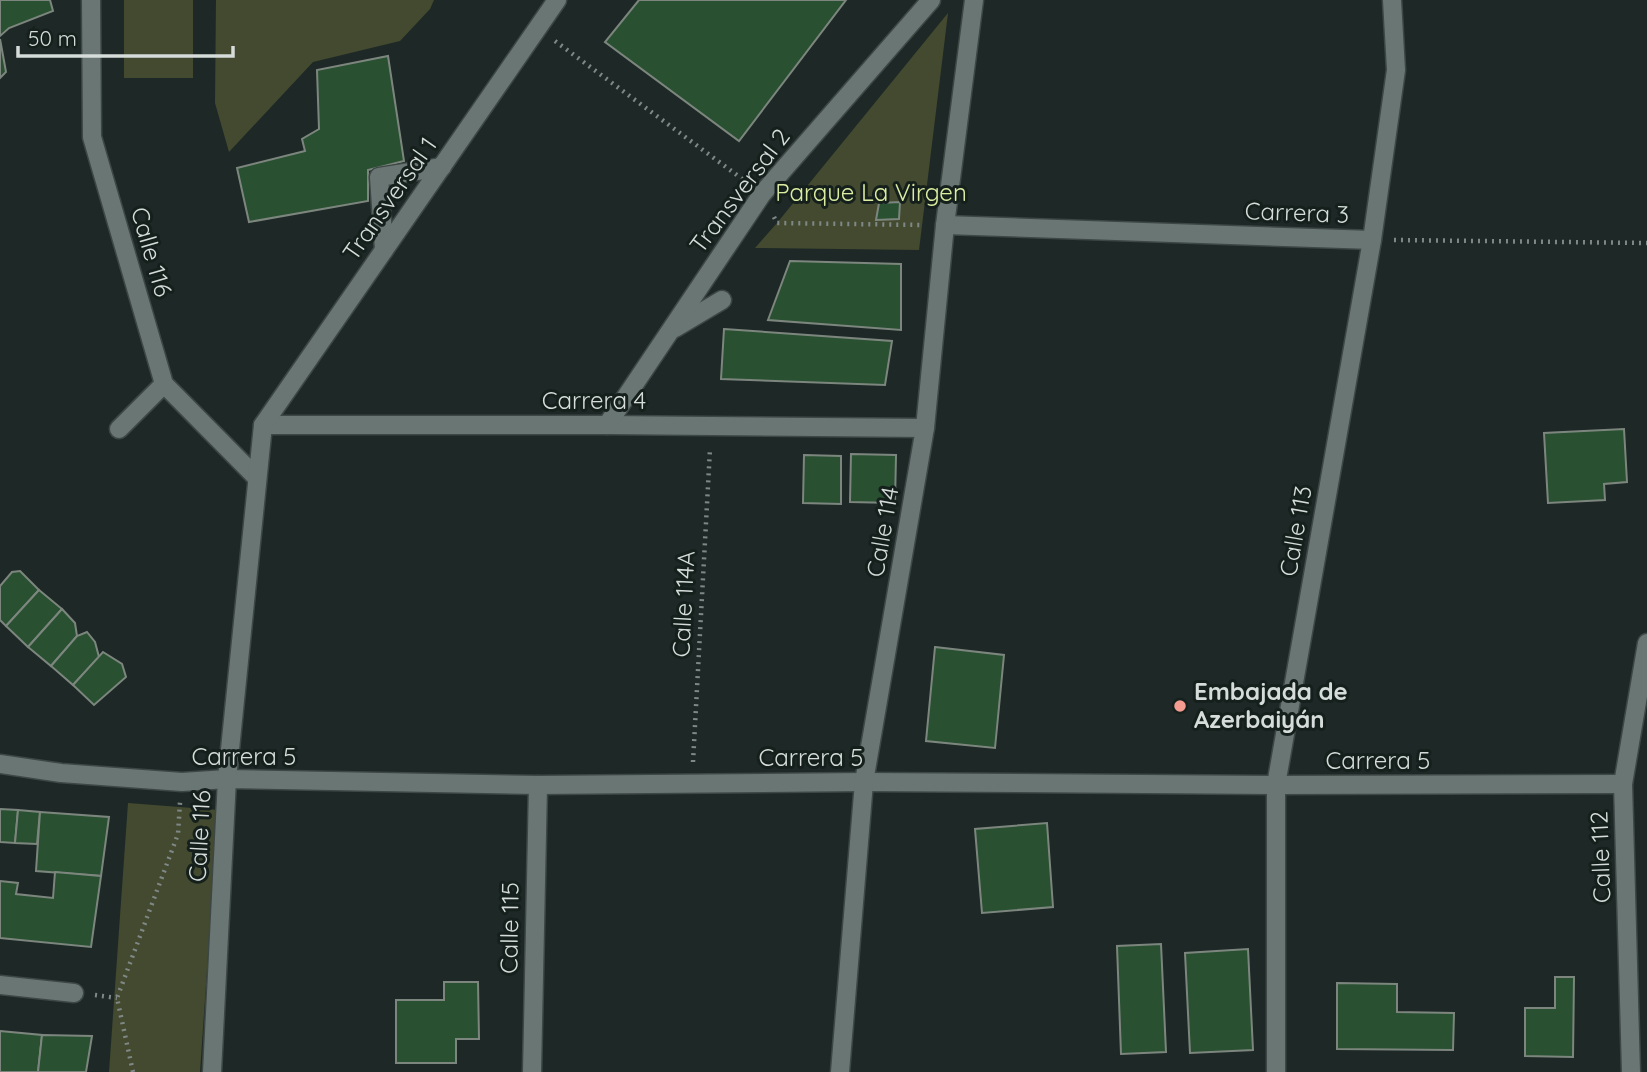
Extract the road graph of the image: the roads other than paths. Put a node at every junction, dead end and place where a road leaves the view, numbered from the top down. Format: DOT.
graph roads {
  1 [pos="91,0"];
  2 [pos="557,0"];
  3 [pos="931,0"];
  4 [pos="974,0"];
  5 [pos="1392,0"];
  6 [pos="442,167"];
  7 [pos="945,225"];
  8 [pos="1372,240"];
  9 [pos="384,250"];
  10 [pos="722,300"];
  11 [pos="669,332"];
  12 [pos="164,384"];
  13 [pos="263,425"];
  14 [pos="607,425"];
  15 [pos="925,428"];
  16 [pos="119,429"];
  17 [pos="257,478"];
  18 [pos="1647,643"];
  19 [pos="0,764"];
  20 [pos="227,779"];
  21 [pos="864,782"];
  22 [pos="1623,784"];
  23 [pos="538,785"];
  24 [pos="1276,785"];
  25 [pos="0,985"];
  26 [pos="74,993"];
  27 [pos="212,1072"];
  28 [pos="532,1072"];
  29 [pos="840,1072"];
  30 [pos="1276,1072"];
  31 [pos="1631,1072"];
  1 -- 12 [label="street, Calle 116"];
  2 -- 6 [label="street, Transversal 1"];
  3 -- 11 [label="street, Transversal 2"];
  4 -- 7 [label="street, Calle 114"];
  5 -- 8 [label="street, Calle 113"];
  6 -- 9 [label="street, Transversal 1"];
  6 -- 9 [label="street"];
  7 -- 8 [label="street, Carrera 3"];
  7 -- 15 [label="street, Calle 114"];
  8 -- 24 [label="street, Calle 113"];
  9 -- 13 [label="street, Transversal 1"];
  10 -- 11 [label="street"];
  11 -- 14 [label="street, Transversal 2"];
  12 -- 16 [label="street"];
  12 -- 17 [label="street, Calle 116"];
  13 -- 14 [label="street, Carrera 4"];
  13 -- 17 [label="street, Calle 116"];
  14 -- 15 [label="street, Carrera 4"];
  15 -- 21 [label="street, Calle 114"];
  17 -- 20 [label="street, Calle 116"];
  18 -- 22 [label="street, Calle 112"];
  19 -- 20 [label="street, Carrera 5"];
  20 -- 23 [label="street, Carrera 5"];
  20 -- 27 [label="street, Calle 116"];
  21 -- 23 [label="street, Carrera 5"];
  21 -- 24 [label="street, Carrera 5"];
  21 -- 29 [label="street, Calle 114"];
  22 -- 24 [label="street, Carrera 5"];
  22 -- 31 [label="street, Calle 112"];
  23 -- 28 [label="street, Calle 115"];
  24 -- 30 [label="street, Calle 113"];
  25 -- 26 [label="street"];
}
